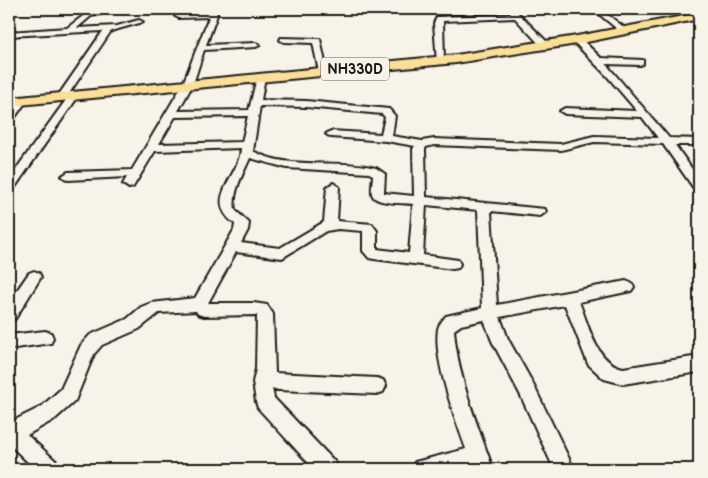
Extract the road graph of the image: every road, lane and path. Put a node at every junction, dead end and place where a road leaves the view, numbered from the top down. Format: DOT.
graph roads {
  1 [pos="119,9"];
  2 [pos="510,9"];
  3 [pos="596,9"];
  4 [pos="213,12"];
  5 [pos="179,16"];
  6 [pos="516,16"];
  7 [pos="699,16"];
  8 [pos="139,22"];
  9 [pos="108,29"];
  10 [pos="70,31"];
  11 [pos="625,31"];
  12 [pos="9,34"];
  13 [pos="284,40"];
  14 [pos="577,40"];
  15 [pos="256,45"];
  16 [pos="545,45"];
  17 [pos="201,48"];
  18 [pos="440,61"];
  19 [pos="600,62"];
  20 [pos="640,62"];
  21 [pos="323,72"];
  22 [pos="261,77"];
  23 [pos="188,84"];
  24 [pos="68,96"];
  25 [pos="15,101"];
  26 [pos="255,108"];
  27 [pos="565,111"];
  28 [pos="172,114"];
  29 [pos="643,114"];
  30 [pos="9,118"];
  31 [pos="331,134"];
  32 [pos="386,138"];
  33 [pos="666,142"];
  34 [pos="699,142"];
  35 [pos="422,144"];
  36 [pos="152,148"];
  37 [pos="247,149"];
  38 [pos="678,156"];
  39 [pos="699,168"];
  40 [pos="136,173"];
  41 [pos="68,176"];
  42 [pos="129,184"];
  43 [pos="9,187"];
  44 [pos="333,187"];
  45 [pos="699,187"];
  46 [pos="420,200"];
  47 [pos="484,206"];
  48 [pos="540,212"];
  49 [pos="330,226"];
  50 [pos="232,247"];
  51 [pos="416,260"];
  52 [pos="452,264"];
  53 [pos="34,277"];
  54 [pos="626,287"];
  55 [pos="570,298"];
  56 [pos="200,304"];
  57 [pos="490,313"];
  58 [pos="9,314"];
  59 [pos="45,338"];
  60 [pos="9,342"];
  61 [pos="699,364"];
  62 [pos="265,368"];
  63 [pos="377,386"];
  64 [pos="10,432"];
  65 [pos="481,463"];
  66 [pos="50,469"];
  67 [pos="328,469"];
  68 [pos="422,469"];
  69 [pos="564,469"];
  1 -- 10 [label="street"];
  2 -- 6 [label="street"];
  3 -- 11 [label="street"];
  4 -- 5 [label="street"];
  4 -- 17 [label="street"];
  6 -- 16 [label="street"];
  6 -- 18 [label="street"];
  7 -- 11 [label="highway, NH330D"];
  8 -- 9 [label="street"];
  9 -- 10 [label="street"];
  9 -- 24 [label="street"];
  10 -- 12 [label="street"];
  11 -- 14 [label="highway, NH330D"];
  13 -- 21 [label="street"];
  14 -- 16 [label="highway, NH330D"];
  14 -- 19 [label="street"];
  15 -- 17 [label="street"];
  16 -- 18 [label="highway, NH330D"];
  17 -- 23 [label="street"];
  18 -- 21 [label="highway, NH330D"];
  19 -- 20 [label="street"];
  19 -- 29 [label="street"];
  21 -- 22 [label="highway, NH330D"];
  22 -- 23 [label="highway, NH330D"];
  22 -- 26 [label="street"];
  23 -- 24 [label="highway, NH330D"];
  23 -- 28 [label="street"];
  24 -- 25 [label="highway, NH330D"];
  24 -- 43 [label="street"];
  25 -- 30 [label="street"];
  26 -- 28 [label="street"];
  26 -- 32 [label="street"];
  26 -- 37 [label="street"];
  27 -- 29 [label="street"];
  28 -- 36 [label="street"];
  29 -- 33 [label="street"];
  31 -- 32 [label="street"];
  32 -- 35 [label="street"];
  33 -- 34 [label="street"];
  33 -- 35 [label="street"];
  33 -- 38 [label="street"];
  35 -- 46 [label="street"];
  36 -- 37 [label="street"];
  36 -- 40 [label="street"];
  37 -- 46 [label="street"];
  37 -- 50 [label="street"];
  38 -- 39 [label="street"];
  38 -- 45 [label="street"];
  40 -- 41 [label="street"];
  40 -- 42 [label="street"];
  44 -- 49 [label="street"];
  46 -- 47 [label="street"];
  46 -- 51 [label="street"];
  47 -- 48 [label="street"];
  47 -- 57 [label="street"];
  49 -- 50 [label="street"];
  49 -- 51 [label="street"];
  50 -- 56 [label="street"];
  51 -- 52 [label="street"];
  53 -- 58 [label="street"];
  54 -- 55 [label="street"];
  55 -- 57 [label="street"];
  55 -- 61 [label="street"];
  56 -- 62 [label="street"];
  56 -- 64 [label="street"];
  57 -- 65 [label="street"];
  57 -- 69 [label="street"];
  59 -- 60 [label="street"];
  62 -- 63 [label="street"];
  62 -- 67 [label="street"];
  64 -- 66 [label="street"];
  65 -- 68 [label="street"];
}
